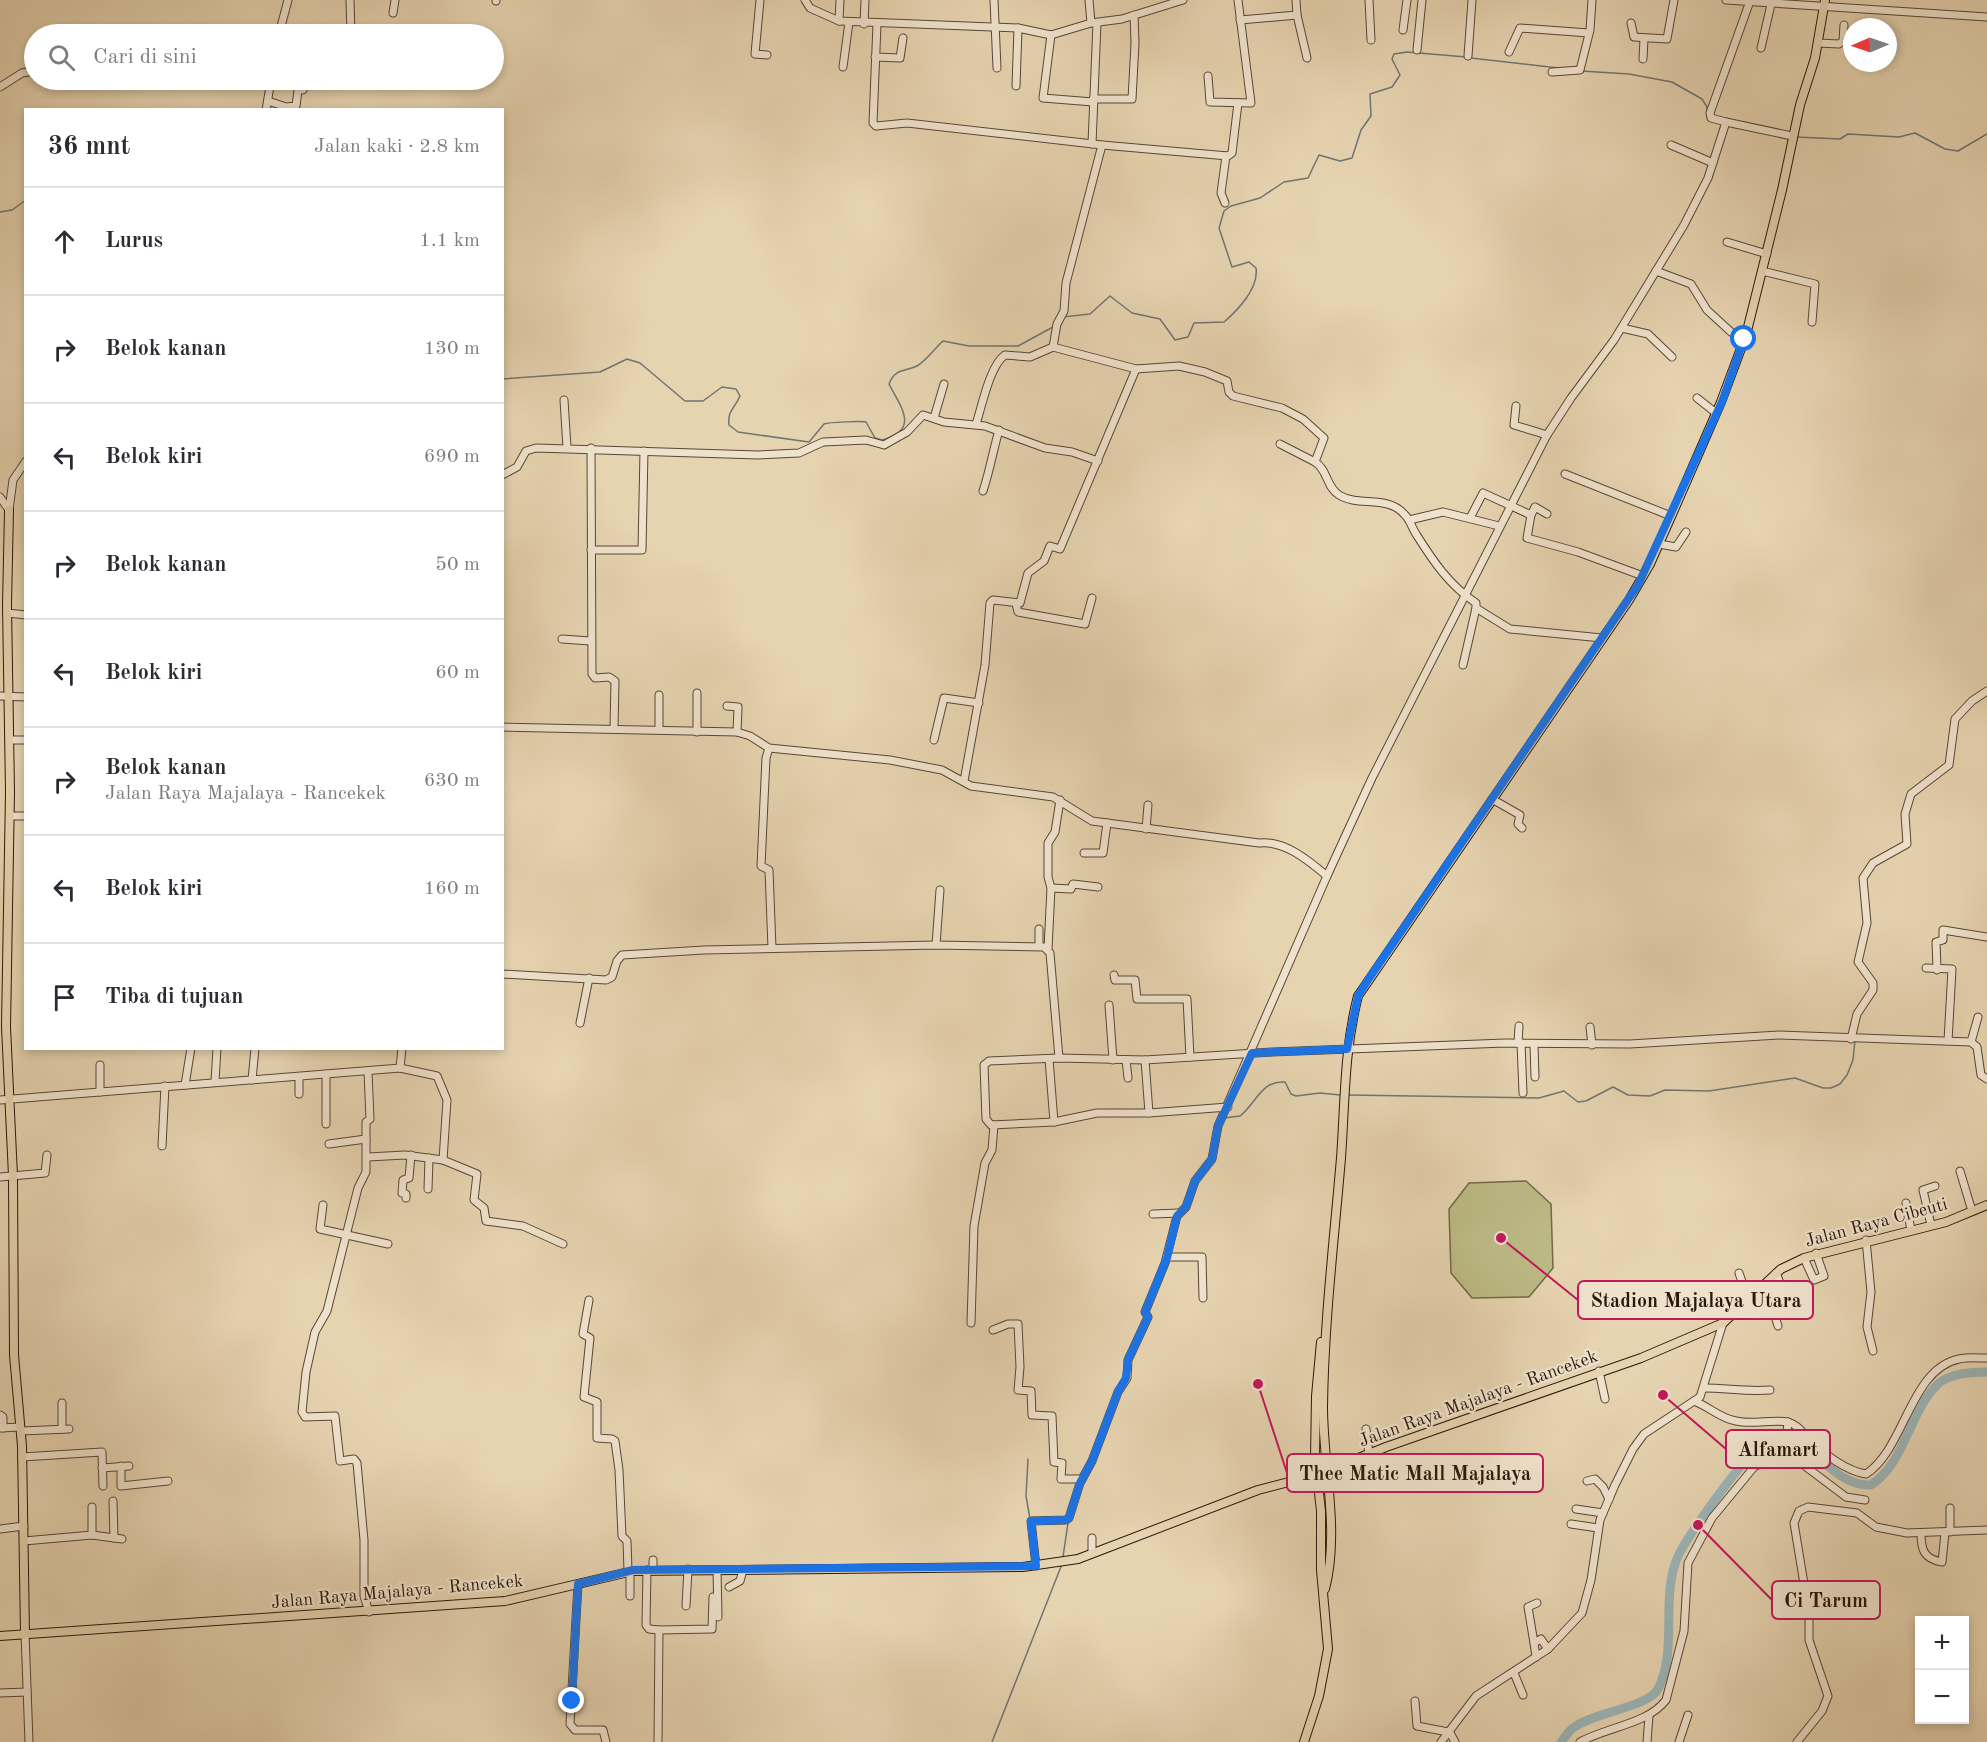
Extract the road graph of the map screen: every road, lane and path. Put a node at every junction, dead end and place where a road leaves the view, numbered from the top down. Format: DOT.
graph roads {
  1 [pos="288,0"];
  2 [pos="350,0"];
  3 [pos="395,0"];
  4 [pos="760,0"];
  5 [pos="805,0"];
  6 [pos="840,0"];
  7 [pos="865,0"];
  8 [pos="994,0"];
  9 [pos="1089,0"];
  10 [pos="1183,0"];
  11 [pos="1238,0"];
  12 [pos="1296,0"];
  13 [pos="1369,0"];
  14 [pos="1407,0"];
  15 [pos="1422,0"];
  16 [pos="1472,0"];
  17 [pos="1592,0"];
  18 [pos="1674,0"];
  19 [pos="1726,0"];
  20 [pos="1750,1"];
  21 [pos="1772,1"];
  22 [pos="1824,4"];
  23 [pos="393,12"];
  24 [pos="1297,15"];
  25 [pos="1987,17"];
  26 [pos="1134,20"];
  27 [pos="839,21"];
  28 [pos="1240,21"];
  29 [pos="849,22"];
  30 [pos="1094,23"];
  31 [pos="1631,23"];
  32 [pos="281,24"];
  33 [pos="351,24"];
  34 [pos="864,24"];
  35 [pos="878,24"];
  36 [pos="995,28"];
  37 [pos="1403,30"];
  38 [pos="1017,31"];
  39 [pos="1589,33"];
  40 [pos="1051,34"];
  41 [pos="903,38"];
  42 [pos="1644,39"];
  43 [pos="1371,40"];
  44 [pos="1843,40"];
  45 [pos="1818,43"];
  46 [pos="1761,48"];
  47 [pos="1417,50"];
  48 [pos="1509,52"];
  49 [pos="767,55"];
  50 [pos="1468,56"];
  51 [pos="874,57"];
  52 [pos="1307,58"];
  53 [pos="1644,59"];
  54 [pos="843,67"];
  55 [pos="997,68"];
  56 [pos="1552,72"];
  57 [pos="24,73"];
  58 [pos="1209,76"];
  59 [pos="1016,86"];
  60 [pos="0,87"];
  61 [pos="270,90"];
  62 [pos="298,90"];
  63 [pos="1093,100"];
  64 [pos="268,101"];
  65 [pos="1238,104"];
  66 [pos="266,108"];
  67 [pos="1725,122"];
  68 [pos="1792,136"];
  69 [pos="1092,144"];
  70 [pos="1102,145"];
  71 [pos="1671,145"];
  72 [pos="1226,156"];
  73 [pos="1713,163"];
  74 [pos="1225,203"];
  75 [pos="1727,242"];
  76 [pos="1767,254"];
  77 [pos="1762,270"];
  78 [pos="1656,271"];
  79 [pos="1812,322"];
  80 [pos="1622,328"];
  81 [pos="1744,339"];
  82 [pos="1053,347"];
  83 [pos="1672,357"];
  84 [pos="1136,369"];
  85 [pos="944,384"];
  86 [pos="1697,398"];
  87 [pos="564,400"];
  88 [pos="1516,406"];
  89 [pos="1716,413"];
  90 [pos="934,418"];
  91 [pos="976,424"];
  92 [pos="999,430"];
  93 [pos="1547,435"];
  94 [pos="1280,444"];
  95 [pos="567,448"];
  96 [pos="591,448"];
  97 [pos="644,451"];
  98 [pos="1098,461"];
  99 [pos="1315,462"];
  100 [pos="24,464"];
  101 [pos="1565,474"];
  102 [pos="504,475"];
  103 [pos="983,490"];
  104 [pos="0,497"];
  105 [pos="1510,504"];
  106 [pos="9,510"];
  107 [pos="1531,514"];
  108 [pos="1547,514"];
  109 [pos="1671,516"];
  110 [pos="1470,519"];
  111 [pos="1408,520"];
  112 [pos="1499,526"];
  113 [pos="1686,532"];
  114 [pos="1659,543"];
  115 [pos="4,548"];
  116 [pos="591,550"];
  117 [pos="1643,576"];
  118 [pos="1464,595"];
  119 [pos="1092,598"];
  120 [pos="1016,604"];
  121 [pos="4,608"];
  122 [pos="1476,608"];
  123 [pos="24,614"];
  124 [pos="1602,638"];
  125 [pos="562,639"];
  126 [pos="591,641"];
  127 [pos="1463,665"];
  128 [pos="1987,691"];
  129 [pos="697,693"];
  130 [pos="659,695"];
  131 [pos="4,696"];
  132 [pos="24,697"];
  133 [pos="979,703"];
  134 [pos="727,706"];
  135 [pos="504,727"];
  136 [pos="614,728"];
  137 [pos="659,729"];
  138 [pos="697,732"];
  139 [pos="737,732"];
  140 [pos="9,740"];
  141 [pos="24,740"];
  142 [pos="934,740"];
  143 [pos="769,748"];
  144 [pos="964,782"];
  145 [pos="1491,799"];
  146 [pos="1060,800"];
  147 [pos="1148,806"];
  148 [pos="10,816"];
  149 [pos="24,816"];
  150 [pos="1107,823"];
  151 [pos="1522,828"];
  152 [pos="1146,829"];
  153 [pos="1084,853"];
  154 [pos="1327,876"];
  155 [pos="1098,887"];
  156 [pos="1052,888"];
  157 [pos="940,890"];
  158 [pos="1039,929"];
  159 [pos="1987,937"];
  160 [pos="936,945"];
  161 [pos="1040,946"];
  162 [pos="772,948"];
  163 [pos="1048,949"];
  164 [pos="1926,968"];
  165 [pos="1937,970"];
  166 [pos="504,974"];
  167 [pos="1114,975"];
  168 [pos="589,978"];
  169 [pos="1109,1005"];
  170 [pos="1978,1017"];
  171 [pos="579,1023"];
  172 [pos="1519,1026"];
  173 [pos="1590,1027"];
  174 [pos="1855,1039"];
  175 [pos="1948,1041"];
  176 [pos="1971,1042"];
  177 [pos="1520,1043"];
  178 [pos="1534,1044"];
  179 [pos="1592,1045"];
  180 [pos="1347,1049"];
  181 [pos="191,1050"];
  182 [pos="217,1050"];
  183 [pos="255,1050"];
  184 [pos="402,1050"];
  185 [pos="1252,1053"];
  186 [pos="1190,1057"];
  187 [pos="1059,1058"];
  188 [pos="1049,1059"];
  189 [pos="1126,1059"];
  190 [pos="1113,1060"];
  191 [pos="1144,1060"];
  192 [pos="100,1065"];
  193 [pos="400,1068"];
  194 [pos="368,1072"];
  195 [pos="326,1074"];
  196 [pos="299,1077"];
  197 [pos="1535,1077"];
  198 [pos="1128,1078"];
  199 [pos="1987,1079"];
  200 [pos="252,1080"];
  201 [pos="215,1082"];
  202 [pos="185,1085"];
  203 [pos="1344,1085"];
  204 [pos="165,1086"];
  205 [pos="100,1092"];
  206 [pos="1522,1093"];
  207 [pos="299,1094"];
  208 [pos="10,1099"];
  209 [pos="0,1100"];
  210 [pos="1228,1107"];
  211 [pos="1149,1113"];
  212 [pos="1054,1122"];
  213 [pos="326,1124"];
  214 [pos="994,1125"];
  215 [pos="366,1139"];
  216 [pos="330,1144"];
  217 [pos="162,1146"];
  218 [pos="47,1155"];
  219 [pos="411,1155"];
  220 [pos="368,1157"];
  221 [pos="429,1158"];
  222 [pos="443,1160"];
  223 [pos="1960,1171"];
  224 [pos="13,1176"];
  225 [pos="0,1177"];
  226 [pos="1935,1186"];
  227 [pos="428,1189"];
  228 [pos="406,1198"];
  229 [pos="1906,1203"];
  230 [pos="1987,1204"];
  231 [pos="324,1205"];
  232 [pos="1972,1211"];
  233 [pos="1179,1213"];
  234 [pos="1153,1214"];
  235 [pos="1931,1226"];
  236 [pos="1911,1230"];
  237 [pos="348,1236"];
  238 [pos="1866,1240"];
  239 [pos="388,1244"];
  240 [pos="563,1244"];
  241 [pos="1816,1253"];
  242 [pos="1170,1257"];
  243 [pos="1804,1258"];
  244 [pos="1739,1273"];
  245 [pos="1776,1273"];
  246 [pos="1765,1284"];
  247 [pos="1203,1298"];
  248 [pos="1748,1299"];
  249 [pos="589,1300"];
  250 [pos="1771,1300"];
  251 [pos="971,1323"];
  252 [pos="1723,1323"];
  253 [pos="1778,1326"];
  254 [pos="993,1330"];
  255 [pos="1873,1352"];
  256 [pos="1987,1358"];
  257 [pos="1599,1371"];
  258 [pos="1704,1389"];
  259 [pos="1770,1390"];
  260 [pos="1605,1399"];
  261 [pos="1694,1401"];
  262 [pos="62,1403"];
  263 [pos="0,1415"];
  264 [pos="1787,1423"];
  265 [pos="1,1428"];
  266 [pos="21,1429"];
  267 [pos="1366,1429"];
  268 [pos="1784,1450"];
  269 [pos="1368,1454"];
  270 [pos="22,1457"];
  271 [pos="102,1468"];
  272 [pos="1326,1471"];
  273 [pos="1316,1475"];
  274 [pos="1082,1479"];
  275 [pos="168,1481"];
  276 [pos="1587,1481"];
  277 [pos="103,1486"];
  278 [pos="1609,1499"];
  279 [pos="1865,1500"];
  280 [pos="113,1501"];
  281 [pos="92,1507"];
  282 [pos="1950,1508"];
  283 [pos="1576,1509"];
  284 [pos="1603,1514"];
  285 [pos="1572,1524"];
  286 [pos="24,1526"];
  287 [pos="1598,1528"];
  288 [pos="0,1529"];
  289 [pos="1987,1530"];
  290 [pos="1948,1532"];
  291 [pos="1921,1533"];
  292 [pos="92,1535"];
  293 [pos="1092,1538"];
  294 [pos="24,1541"];
  295 [pos="1092,1552"];
  296 [pos="653,1560"];
  297 [pos="1036,1566"];
  298 [pos="688,1569"];
  299 [pos="650,1570"];
  300 [pos="717,1570"];
  301 [pos="743,1570"];
  302 [pos="629,1571"];
  303 [pos="578,1584"];
  304 [pos="729,1587"];
  305 [pos="1324,1589"];
  306 [pos="630,1596"];
  307 [pos="712,1597"];
  308 [pos="1537,1603"];
  309 [pos="686,1606"];
  310 [pos="369,1612"];
  311 [pos="718,1617"];
  312 [pos="659,1630"];
  313 [pos="25,1634"];
  314 [pos="0,1636"];
  315 [pos="1534,1643"];
  316 [pos="1548,1649"];
  317 [pos="1536,1657"];
  318 [pos="1514,1673"];
  319 [pos="27,1692"];
  320 [pos="0,1693"];
  321 [pos="1523,1695"];
  322 [pos="1415,1701"];
  323 [pos="1688,1715"];
  324 [pos="1649,1716"];
  325 [pos="1449,1732"];
  326 [pos="29,1742"];
  327 [pos="606,1742"];
  328 [pos="658,1742"];
  329 [pos="1304,1742"];
  330 [pos="1441,1742"];
  331 [pos="1455,1742"];
  332 [pos="1580,1742"];
  333 [pos="1647,1742"];
  334 [pos="1679,1742"];
  335 [pos="1797,1742"];
  1 -- 32 [label="street"];
  2 -- 33 [label="street"];
  3 -- 23 [label="street"];
  4 -- 49 [label="street"];
  5 -- 27 [label="street"];
  6 -- 27 [label="street"];
  7 -- 34 [label="street"];
  8 -- 36 [label="street"];
  9 -- 30 [label="street"];
  10 -- 26 [label="street"];
  11 -- 28 [label="street"];
  12 -- 24 [label="street"];
  13 -- 43 [label="street"];
  14 -- 37 [label="street"];
  15 -- 47 [label="street"];
  16 -- 50 [label="street"];
  17 -- 39 [label="street"];
  18 -- 42 [label="street"];
  19 -- 20 [label="street"];
  20 -- 21 [label="street"];
  20 -- 67 [label="street"];
  21 -- 22 [label="street"];
  21 -- 46 [label="street"];
  22 -- 25 [label="street"];
  22 -- 45 [label="main road"];
  24 -- 28 [label="street"];
  24 -- 52 [label="street"];
  26 -- 30 [label="street"];
  26 -- 63 [label="street"];
  27 -- 29 [label="street"];
  28 -- 65 [label="street"];
  29 -- 34 [label="street"];
  29 -- 54 [label="street"];
  30 -- 40 [label="street"];
  30 -- 63 [label="street"];
  31 -- 42 [label="street"];
  34 -- 35 [label="street"];
  35 -- 36 [label="street"];
  35 -- 51 [label="street"];
  36 -- 38 [label="street"];
  36 -- 55 [label="street"];
  38 -- 40 [label="street"];
  38 -- 59 [label="street"];
  39 -- 48 [label="street"];
  39 -- 56 [label="street"];
  40 -- 63 [label="street"];
  41 -- 51 [label="street"];
  42 -- 53 [label="street"];
  44 -- 45 [label="street"];
  45 -- 68 [label="main road"];
  51 -- 69 [label="street"];
  57 -- 60 [label="street"];
  58 -- 65 [label="street"];
  61 -- 64 [label="street"];
  62 -- 64 [label="street"];
  63 -- 69 [label="street"];
  64 -- 66 [label="street"];
  65 -- 72 [label="street"];
  67 -- 68 [label="street"];
  67 -- 73 [label="street"];
  68 -- 76 [label="main road"];
  69 -- 70 [label="street"];
  70 -- 72 [label="street"];
  70 -- 82 [label="street"];
  71 -- 73 [label="street"];
  72 -- 74 [label="street"];
  73 -- 78 [label="street"];
  75 -- 76 [label="street"];
  76 -- 77 [label="main road"];
  77 -- 79 [label="street"];
  77 -- 81 [label="main road"];
  78 -- 80 [label="street"];
  78 -- 81 [label="street"];
  80 -- 83 [label="street"];
  80 -- 93 [label="street"];
  81 -- 89 [label="main road"];
  82 -- 84 [label="street"];
  82 -- 91 [label="street"];
  84 -- 98 [label="street"];
  84 -- 99 [label="street"];
  85 -- 90 [label="street"];
  86 -- 89 [label="street"];
  87 -- 95 [label="street"];
  88 -- 93 [label="street"];
  89 -- 109 [label="main road"];
  90 -- 91 [label="street"];
  90 -- 97 [label="street"];
  91 -- 92 [label="street"];
  92 -- 98 [label="street"];
  92 -- 103 [label="street"];
  93 -- 105 [label="street"];
  94 -- 99 [label="street"];
  95 -- 96 [label="street"];
  95 -- 102 [label="street"];
  96 -- 97 [label="street"];
  96 -- 116 [label="street"];
  97 -- 116 [label="street"];
  98 -- 120 [label="street"];
  99 -- 111 [label="street"];
  100 -- 106 [label="street"];
  101 -- 109 [label="street"];
  104 -- 106 [label="street"];
  105 -- 107 [label="street"];
  105 -- 110 [label="street"];
  105 -- 112 [label="street"];
  106 -- 115 [label="main road"];
  107 -- 108 [label="street"];
  107 -- 117 [label="street"];
  109 -- 114 [label="main road"];
  110 -- 111 [label="street"];
  110 -- 112 [label="street"];
  111 -- 118 [label="street"];
  112 -- 118 [label="street"];
  113 -- 114 [label="street"];
  114 -- 117 [label="main road"];
  115 -- 121 [label="main road"];
  116 -- 126 [label="street"];
  117 -- 124 [label="main road"];
  118 -- 122 [label="street"];
  118 -- 154 [label="street"];
  119 -- 120 [label="street"];
  120 -- 133 [label="street"];
  121 -- 123 [label="street"];
  121 -- 131 [label="main road"];
  122 -- 124 [label="street"];
  122 -- 127 [label="street"];
  124 -- 145 [label="main road"];
  125 -- 126 [label="street"];
  126 -- 136 [label="street"];
  128 -- 174 [label="street"];
  129 -- 138 [label="street"];
  130 -- 137 [label="street"];
  131 -- 132 [label="street"];
  131 -- 140 [label="main road"];
  133 -- 142 [label="street"];
  133 -- 144 [label="street"];
  134 -- 139 [label="street"];
  135 -- 136 [label="street"];
  136 -- 137 [label="street"];
  137 -- 138 [label="street"];
  138 -- 139 [label="street"];
  139 -- 143 [label="street"];
  140 -- 141 [label="street"];
  140 -- 148 [label="main road"];
  143 -- 144 [label="street"];
  143 -- 162 [label="street"];
  144 -- 146 [label="street"];
  145 -- 151 [label="street"];
  145 -- 180 [label="main road"];
  146 -- 150 [label="street"];
  146 -- 156 [label="street"];
  147 -- 152 [label="street"];
  148 -- 149 [label="street"];
  148 -- 208 [label="main road"];
  150 -- 152 [label="street"];
  150 -- 153 [label="street"];
  152 -- 154 [label="street"];
  154 -- 185 [label="street"];
  155 -- 156 [label="street"];
  156 -- 163 [label="street"];
  157 -- 160 [label="street"];
  158 -- 161 [label="street"];
  159 -- 165 [label="street"];
  160 -- 161 [label="street"];
  160 -- 162 [label="street"];
  161 -- 163 [label="street"];
  162 -- 168 [label="street"];
  163 -- 187 [label="street"];
  164 -- 165 [label="street"];
  165 -- 175 [label="street"];
  166 -- 168 [label="street"];
  167 -- 186 [label="street"];
  168 -- 171 [label="street"];
  169 -- 190 [label="street"];
  170 -- 176 [label="street"];
  172 -- 177 [label="street"];
  173 -- 179 [label="street"];
  174 -- 175 [label="street"];
  174 -- 179 [label="street"];
  175 -- 176 [label="street"];
  176 -- 199 [label="street"];
  177 -- 178 [label="street"];
  177 -- 180 [label="street"];
  177 -- 206 [label="street"];
  178 -- 179 [label="street"];
  178 -- 197 [label="street"];
  180 -- 185 [label="street"];
  180 -- 203 [label="main road"];
  181 -- 202 [label="street"];
  182 -- 201 [label="street"];
  183 -- 200 [label="street"];
  184 -- 193 [label="street"];
  185 -- 186 [label="street"];
  185 -- 210 [label="street"];
  186 -- 191 [label="street"];
  187 -- 188 [label="street"];
  187 -- 190 [label="street"];
  188 -- 212 [label="street"];
  188 -- 214 [label="street"];
  189 -- 190 [label="street"];
  189 -- 191 [label="street"];
  189 -- 198 [label="street"];
  191 -- 211 [label="street"];
  192 -- 205 [label="street"];
  193 -- 194 [label="street"];
  193 -- 222 [label="street"];
  194 -- 195 [label="street"];
  194 -- 215 [label="street"];
  195 -- 196 [label="street"];
  195 -- 213 [label="street"];
  196 -- 200 [label="street"];
  196 -- 207 [label="street"];
  200 -- 201 [label="street"];
  201 -- 202 [label="street"];
  202 -- 204 [label="street"];
  203 -- 272 [label="main road"];
  203 -- 273 [label="main road"];
  204 -- 205 [label="street"];
  204 -- 217 [label="street"];
  205 -- 208 [label="street"];
  208 -- 209 [label="street"];
  208 -- 224 [label="main road"];
  210 -- 211 [label="street"];
  210 -- 233 [label="street"];
  211 -- 212 [label="street"];
  212 -- 214 [label="street"];
  214 -- 251 [label="street"];
  215 -- 216 [label="street"];
  215 -- 220 [label="street"];
  218 -- 224 [label="street"];
  219 -- 220 [label="street"];
  219 -- 221 [label="street"];
  219 -- 228 [label="street"];
  220 -- 237 [label="street"];
  221 -- 222 [label="street"];
  221 -- 227 [label="street"];
  222 -- 240 [label="street"];
  223 -- 232 [label="street"];
  224 -- 225 [label="street"];
  224 -- 266 [label="main road"];
  226 -- 235 [label="street"];
  229 -- 236 [label="street"];
  230 -- 232 [label="main road, Jalan Raya Cibeuti"];
  231 -- 237 [label="street"];
  232 -- 235 [label="main road, Jalan Raya Cibeuti"];
  233 -- 234 [label="street"];
  233 -- 242 [label="street"];
  235 -- 236 [label="main road, Jalan Raya Cibeuti"];
  236 -- 238 [label="main road, Jalan Raya Cibeuti"];
  237 -- 239 [label="street"];
  237 -- 310 [label="street"];
  238 -- 241 [label="main road, Jalan Raya Cibeuti"];
  238 -- 255 [label="street"];
  241 -- 243 [label="main road, Jalan Raya Cibeuti"];
  241 -- 243 [label="street"];
  242 -- 247 [label="street"];
  242 -- 274 [label="street"];
  243 -- 245 [label="main road, Jalan Raya Cibeuti"];
  244 -- 248 [label="street"];
  245 -- 246 [label="main road, Jalan Raya Cibeuti"];
  245 -- 250 [label="street"];
  246 -- 248 [label="main road, Jalan Raya Cibeuti"];
  246 -- 250 [label="street"];
  248 -- 252 [label="main road, Jalan Raya Cibeuti"];
  249 -- 302 [label="street"];
  250 -- 253 [label="street"];
  252 -- 257 [label="main road, Jalan Raya Majalaya - Rancekek"];
  252 -- 258 [label="street"];
  254 -- 274 [label="street"];
  256 -- 264 [label="street"];
  257 -- 260 [label="street"];
  257 -- 269 [label="main road, Jalan Raya Majalaya - Rancekek"];
  258 -- 259 [label="street"];
  258 -- 261 [label="street"];
  261 -- 264 [label="street"];
  261 -- 278 [label="street"];
  262 -- 266 [label="street"];
  263 -- 265 [label="street"];
  264 -- 268 [label="street"];
  265 -- 266 [label="street"];
  266 -- 270 [label="main road"];
  267 -- 269 [label="street"];
  268 -- 279 [label="street"];
  268 -- 324 [label="street"];
  269 -- 272 [label="main road, Jalan Raya Majalaya - Rancekek"];
  270 -- 271 [label="street"];
  270 -- 286 [label="main road"];
  271 -- 275 [label="street"];
  271 -- 277 [label="street"];
  272 -- 273 [label="main road, Jalan Raya Majalaya - Rancekek"];
  272 -- 305 [label="main road"];
  273 -- 295 [label="main road, Jalan Raya Majalaya - Rancekek"];
  273 -- 305 [label="main road"];
  274 -- 297 [label="street"];
  276 -- 278 [label="street"];
  278 -- 284 [label="street"];
  280 -- 292 [label="street"];
  281 -- 292 [label="street"];
  282 -- 290 [label="street"];
  283 -- 284 [label="street"];
  284 -- 287 [label="street"];
  285 -- 287 [label="street"];
  286 -- 288 [label="street"];
  286 -- 294 [label="main road"];
  287 -- 316 [label="street"];
  289 -- 290 [label="street"];
  290 -- 291 [label="street"];
  290 -- 291 [label="street"];
  291 -- 335 [label="street"];
  292 -- 294 [label="street"];
  293 -- 295 [label="street"];
  294 -- 313 [label="main road"];
  295 -- 297 [label="main road, Jalan Raya Majalaya - Rancekek"];
  296 -- 299 [label="street"];
  297 -- 301 [label="main road, Jalan Raya Majalaya - Rancekek"];
  298 -- 299 [label="main road, Jalan Raya Majalaya - Rancekek"];
  298 -- 300 [label="main road, Jalan Raya Majalaya - Rancekek"];
  298 -- 309 [label="street"];
  299 -- 302 [label="main road, Jalan Raya Majalaya - Rancekek"];
  299 -- 312 [label="street"];
  300 -- 301 [label="main road, Jalan Raya Majalaya - Rancekek"];
  300 -- 311 [label="street"];
  301 -- 304 [label="street"];
  302 -- 303 [label="main road, Jalan Raya Majalaya - Rancekek"];
  302 -- 306 [label="street"];
  303 -- 310 [label="main road, Jalan Raya Majalaya - Rancekek"];
  303 -- 327 [label="street"];
  305 -- 329 [label="main road"];
  307 -- 312 [label="street"];
  308 -- 315 [label="street"];
  310 -- 313 [label="main road, Jalan Raya Majalaya - Rancekek"];
  312 -- 328 [label="street"];
  313 -- 314 [label="main road, Jalan Raya Majalaya - Rancekek"];
  313 -- 319 [label="street"];
  315 -- 316 [label="street"];
  315 -- 317 [label="street"];
  316 -- 317 [label="street"];
  317 -- 318 [label="street"];
  318 -- 321 [label="street"];
  318 -- 325 [label="street"];
  319 -- 320 [label="street"];
  319 -- 326 [label="street"];
  322 -- 325 [label="street"];
  323 -- 334 [label="street"];
  324 -- 332 [label="street"];
  324 -- 333 [label="street"];
  325 -- 330 [label="street"];
  325 -- 331 [label="street"];
}
